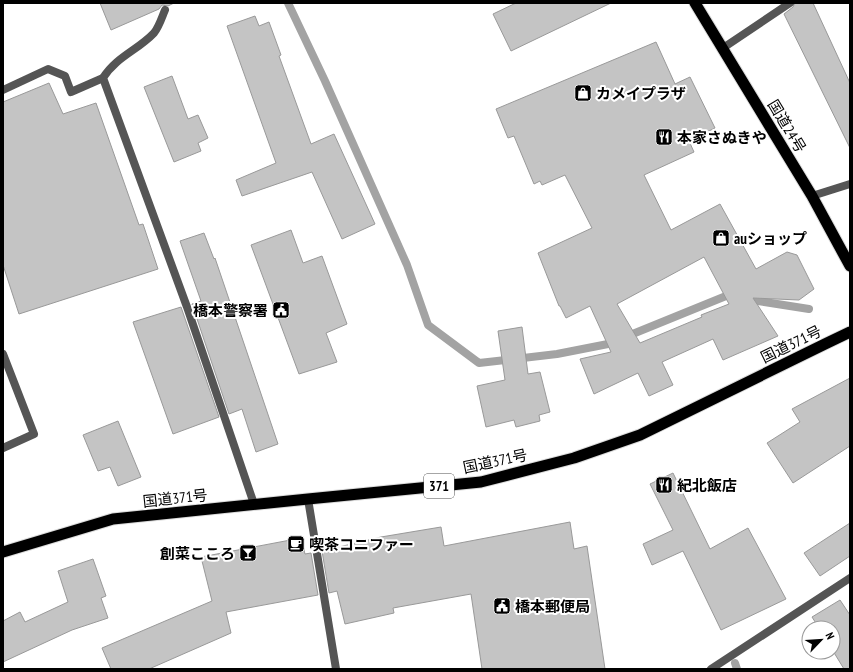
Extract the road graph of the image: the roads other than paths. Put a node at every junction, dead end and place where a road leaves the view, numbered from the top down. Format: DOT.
graph roads {
  1 [pos="696,3"];
  2 [pos="790,3"];
  3 [pos="165,10"];
  4 [pos="723,48"];
  5 [pos="103,78"];
  6 [pos="3,90"];
  7 [pos="850,184"];
  8 [pos="812,196"];
  9 [pos="850,266"];
  10 [pos="850,332"];
  11 [pos="3,354"];
  12 [pos="3,448"];
  13 [pos="308,499"];
  14 [pos="254,504"];
  15 [pos="3,552"];
  16 [pos="850,578"];
  17 [pos="336,669"];
  18 [pos="711,669"];
  1 -- 4 [label="highway, 国道24号"];
  2 -- 4 [label="street"];
  3 -- 5 [label="street"];
  4 -- 8 [label="highway, 国道24号"];
  5 -- 6 [label="street"];
  5 -- 14 [label="street"];
  7 -- 8 [label="street"];
  8 -- 9 [label="highway, 国道24号"];
  10 -- 13 [label="highway, 国道371号 / 371"];
  11 -- 12 [label="street"];
  13 -- 14 [label="highway, 国道371号 / 371"];
  13 -- 17 [label="street"];
  14 -- 15 [label="highway, 国道371号 / 371"];
  16 -- 18 [label="street"];
}
